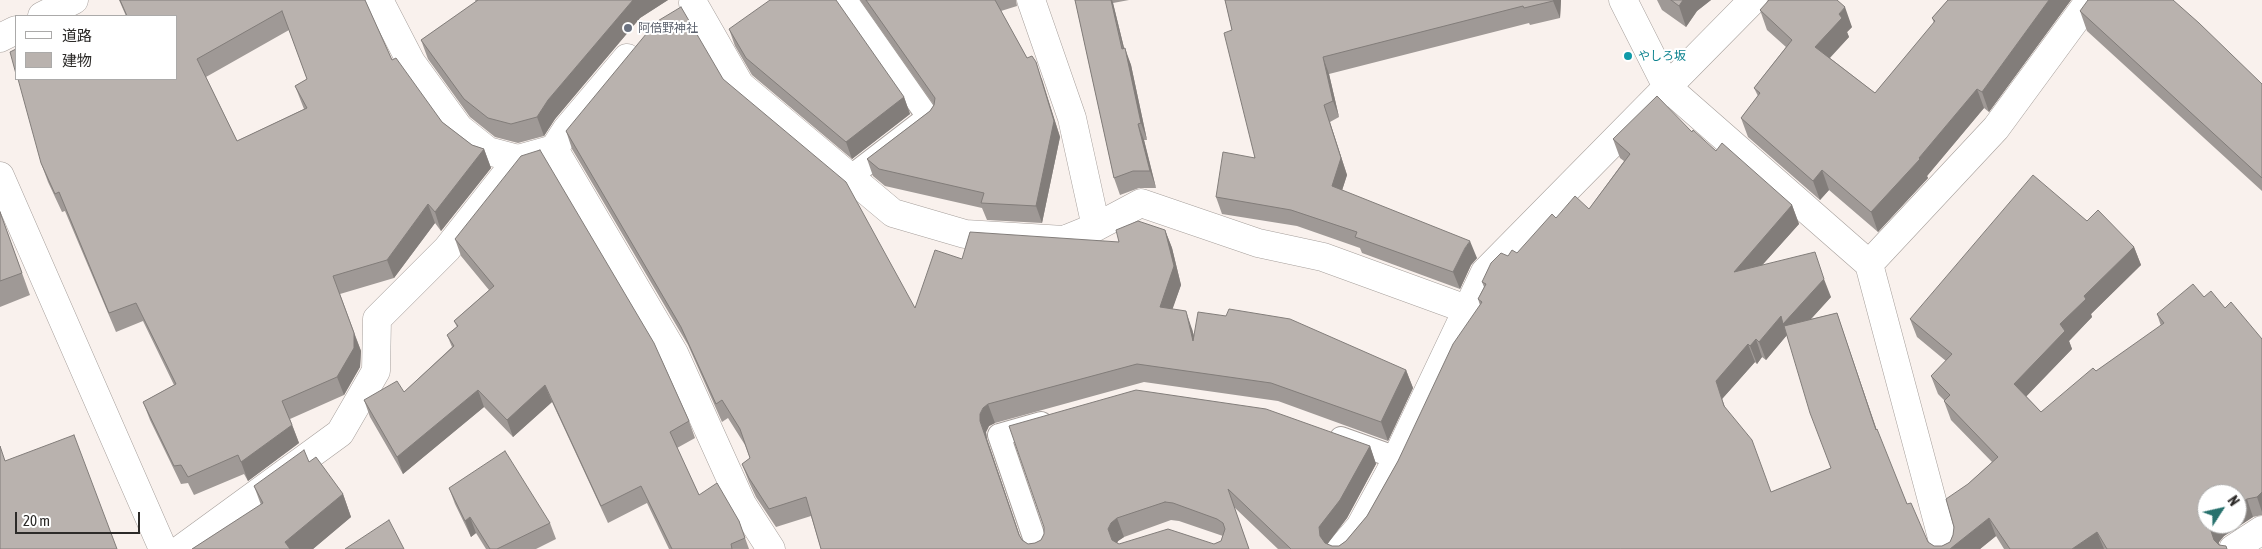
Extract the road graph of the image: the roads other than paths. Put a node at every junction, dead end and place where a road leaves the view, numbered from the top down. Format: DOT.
graph roads {
  1 [pos="74,0"];
  2 [pos="379,0"];
  3 [pos="846,0"];
  4 [pos="1031,0"];
  5 [pos="1623,0"];
  6 [pos="1753,0"];
  7 [pos="2090,0"];
  8 [pos="696,1"];
  9 [pos="44,15"];
  10 [pos="668,18"];
  11 [pos="15,30"];
  12 [pos="646,35"];
  13 [pos="0,38"];
  14 [pos="1667,87"];
  15 [pos="554,149"];
  16 [pos="518,159"];
  17 [pos="0,176"];
  18 [pos="850,177"];
  19 [pos="1096,227"];
  20 [pos="1868,264"];
  21 [pos="1466,309"];
  22 [pos="1066,416"];
  23 [pos="1322,431"];
  24 [pos="1397,458"];
  25 [pos="2262,530"];
  26 [pos="163,549"];
  27 [pos="181,549"];
  28 [pos="771,549"];
  29 [pos="1038,549"];
  30 [pos="1341,549"];
  31 [pos="1946,549"];
  32 [pos="2233,549"];
  1 -- 9 [label="street"];
  2 -- 16 [label="street"];
  3 -- 18 [label="lane"];
  4 -- 19 [label="street"];
  5 -- 14 [label="street"];
  6 -- 14 [label="street"];
  7 -- 20 [label="street"];
  8 -- 10 [label="street"];
  8 -- 18 [label="street"];
  11 -- 13 [label="street"];
  12 -- 15 [label="street"];
  14 -- 20 [label="street"];
  14 -- 24 [label="street"];
  15 -- 16 [label="street"];
  15 -- 28 [label="street"];
  16 -- 27 [label="street"];
  17 -- 26 [label="street"];
  18 -- 19 [label="street"];
  19 -- 21 [label="street"];
  20 -- 31 [label="street"];
  22 -- 29 [label="lane"];
  23 -- 24 [label="lane"];
  24 -- 30 [label="street"];
  25 -- 32 [label="street"];
}
